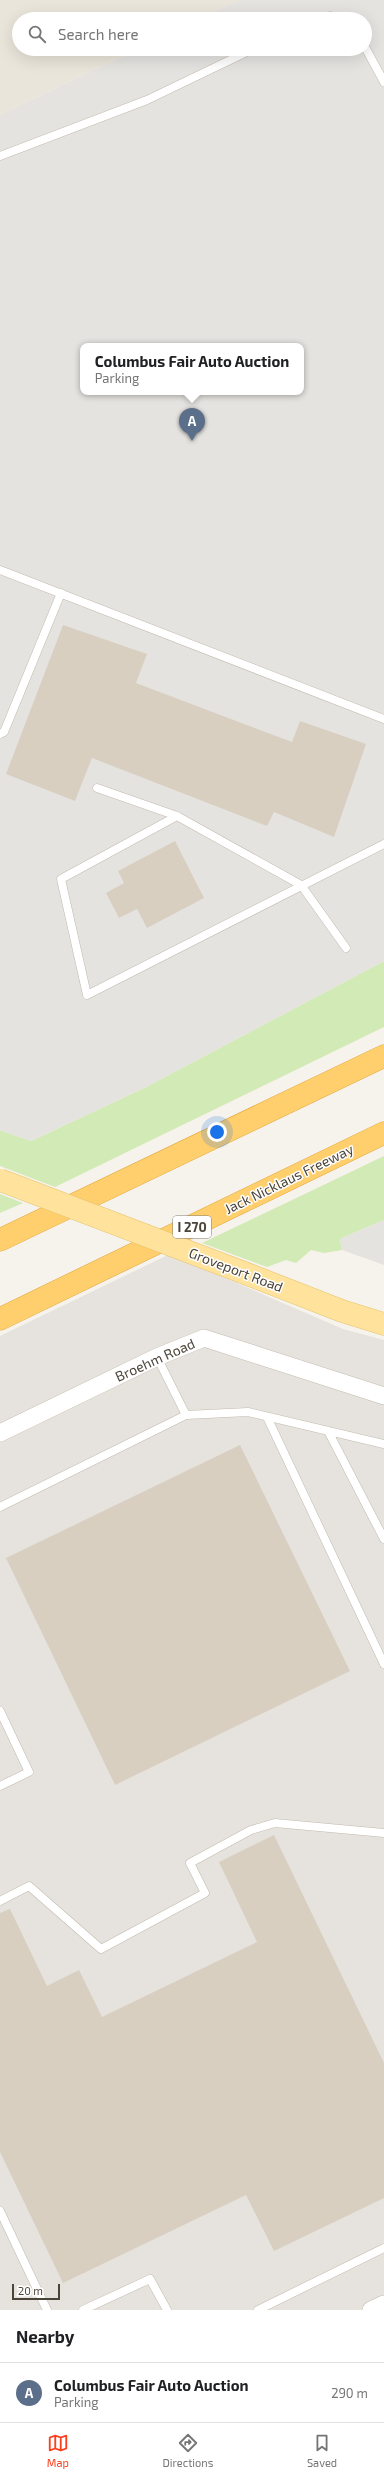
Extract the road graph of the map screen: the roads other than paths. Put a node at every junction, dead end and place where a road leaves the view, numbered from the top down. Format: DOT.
graph roads {
  1 [pos="238,56"];
  2 [pos="370,56"];
  3 [pos="384,82"];
  4 [pos="0,156"];
  5 [pos="0,570"];
  6 [pos="61,593"];
  7 [pos="384,719"];
  8 [pos="0,734"];
  9 [pos="97,788"];
  10 [pos="177,816"];
  11 [pos="384,844"];
  12 [pos="301,885"];
  13 [pos="346,948"];
  14 [pos="384,1056"];
  15 [pos="384,1133"];
  16 [pos="0,1180"];
  17 [pos="0,1240"];
  18 [pos="0,1319"];
  19 [pos="384,1324"];
  20 [pos="157,1357"];
  21 [pos="384,1396"];
  22 [pos="186,1415"];
  23 [pos="267,1417"];
  24 [pos="328,1431"];
  25 [pos="0,1433"];
  26 [pos="384,1444"];
  27 [pos="0,1507"];
  28 [pos="384,1539"];
  29 [pos="384,1664"];
  30 [pos="0,1711"];
  31 [pos="0,1786"];
  32 [pos="384,1833"];
  33 [pos="0,1901"];
  34 [pos="0,2211"];
  35 [pos="384,2248"];
  36 [pos="384,2304"];
  37 [pos="47,2310"];
  38 [pos="83,2310"];
  39 [pos="167,2310"];
  40 [pos="258,2310"];
  41 [pos="371,2310"];
  1 -- 4 [label="lane"];
  2 -- 3 [label="lane"];
  5 -- 6 [label="lane"];
  6 -- 7 [label="lane"];
  6 -- 8 [label="lane"];
  9 -- 10 [label="lane"];
  10 -- 12 [label="lane"];
  10 -- 12 [label="lane"];
  11 -- 12 [label="lane"];
  12 -- 13 [label="lane"];
  14 -- 17 [label="highway"];
  15 -- 18 [label="highway, Jack Nicklaus Freeway / I 270"];
  16 -- 19 [label="main road, Groveport Road, bridge"];
  20 -- 21 [label="street, Broehm Road"];
  20 -- 22 [label="lane"];
  20 -- 25 [label="street, Broehm Road"];
  22 -- 23 [label="lane"];
  22 -- 27 [label="lane"];
  23 -- 24 [label="lane"];
  23 -- 29 [label="lane"];
  24 -- 26 [label="lane"];
  24 -- 28 [label="lane"];
  30 -- 31 [label="lane"];
  32 -- 33 [label="lane"];
  34 -- 37 [label="lane"];
  35 -- 40 [label="lane"];
  36 -- 41 [label="street"];
  38 -- 39 [label="lane"];
}
